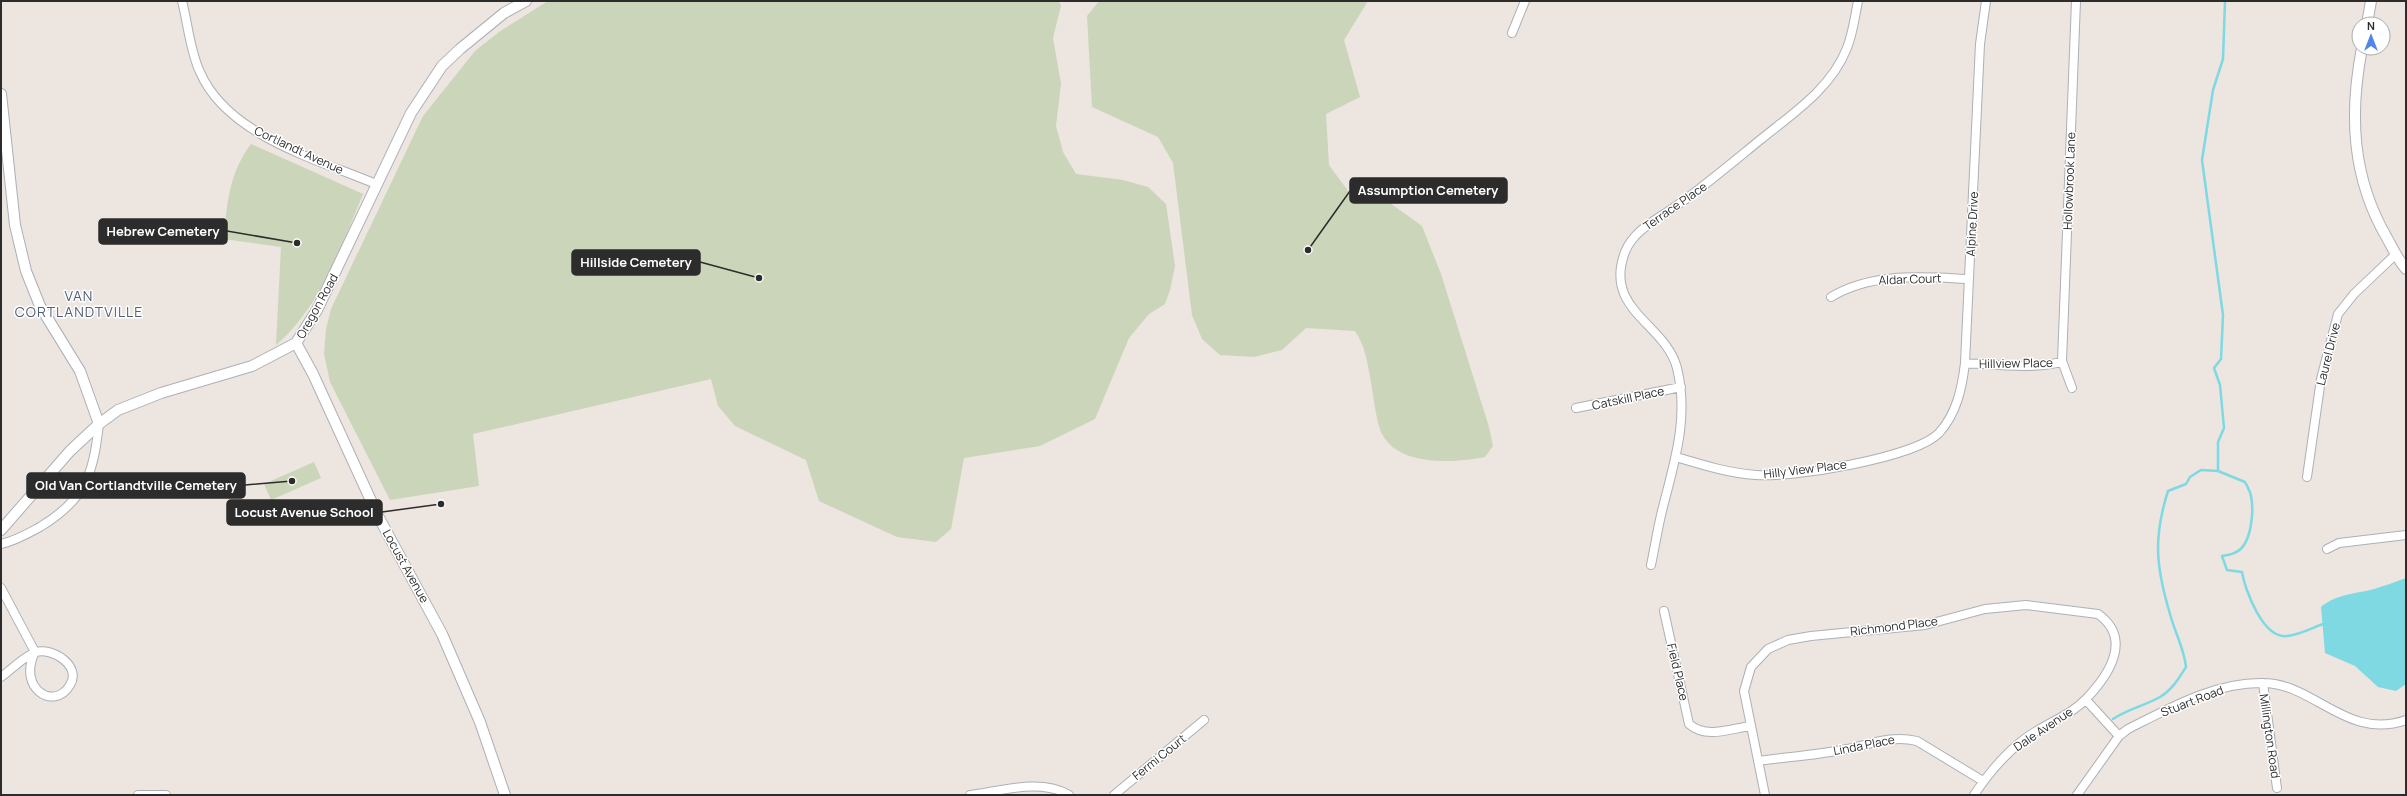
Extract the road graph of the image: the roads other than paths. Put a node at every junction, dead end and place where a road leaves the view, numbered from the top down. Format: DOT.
graph roads {
  1 [pos="182,1"];
  2 [pos="1525,1"];
  3 [pos="1858,1"];
  4 [pos="1986,1"];
  5 [pos="2076,1"];
  6 [pos="2371,1"];
  7 [pos="521,2"];
  8 [pos="2368,16"];
  9 [pos="1512,33"];
  10 [pos="2361,56"];
  11 [pos="1,94"];
  12 [pos="2,114"];
  13 [pos="376,184"];
  14 [pos="2396,254"];
  15 [pos="2406,270"];
  16 [pos="1969,279"];
  17 [pos="1831,297"];
  18 [pos="296,343"];
  19 [pos="2062,361"];
  20 [pos="1965,363"];
  21 [pos="1681,387"];
  22 [pos="2072,388"];
  23 [pos="1576,408"];
  24 [pos="99,424"];
  25 [pos="1932,439"];
  26 [pos="1676,457"];
  27 [pos="2307,476"];
  28 [pos="1,530"];
  29 [pos="2406,535"];
  30 [pos="1,544"];
  31 [pos="2327,549"];
  32 [pos="1651,565"];
  33 [pos="1,588"];
  34 [pos="1664,611"];
  35 [pos="35,652"];
  36 [pos="2112,663"];
  37 [pos="1,677"];
  38 [pos="2263,683"];
  39 [pos="2086,700"];
  40 [pos="1204,720"];
  41 [pos="2406,720"];
  42 [pos="1750,726"];
  43 [pos="2119,736"];
  44 [pos="1758,761"];
  45 [pos="1983,781"];
  46 [pos="2277,788"];
  47 [pos="138,795"];
  48 [pos="166,795"];
  49 [pos="505,795"];
  50 [pos="970,795"];
  51 [pos="1069,795"];
  52 [pos="1114,795"];
  53 [pos="1765,795"];
  54 [pos="1974,795"];
  55 [pos="2078,795"];
  1 -- 13 [label="street, Cortlandt Avenue"];
  2 -- 9 [label="street"];
  3 -- 21 [label="street, Terrace Place"];
  4 -- 16 [label="street, Alpine Drive"];
  5 -- 19 [label="street, Hollowbrook Lane"];
  6 -- 8 [label="street"];
  7 -- 13 [label="street, Oregon Road"];
  10 -- 14 [label="street"];
  11 -- 12 [label="street"];
  12 -- 24 [label="street"];
  13 -- 18 [label="street, Oregon Road"];
  14 -- 15 [label="street"];
  14 -- 27 [label="street, Laurel Drive"];
  16 -- 17 [label="street, Aldar Court"];
  16 -- 20 [label="street, Alpine Drive"];
  18 -- 24 [label="street, Oregon Road"];
  18 -- 49 [label="street, Locust Avenue"];
  19 -- 20 [label="street, Hillview Place"];
  19 -- 22 [label="street, Hillview Place"];
  20 -- 25 [label="street, Alpine Drive"];
  21 -- 23 [label="street, Catskill Place"];
  21 -- 26 [label="street, Terrace Place"];
  24 -- 28 [label="street, Oregon Road"];
  24 -- 30 [label="street"];
  25 -- 26 [label="street, Hilly View Place"];
  26 -- 32 [label="street, Terrace Place"];
  29 -- 31 [label="street"];
  33 -- 35 [label="street"];
  34 -- 42 [label="street, Field Place"];
  35 -- 35 [label="street"];
  35 -- 37 [label="street"];
  36 -- 39 [label="street, Dale Avenue"];
  36 -- 42 [label="street, Richmond Place"];
  38 -- 41 [label="street, Stuart Road"];
  38 -- 43 [label="street, Stuart Road"];
  38 -- 46 [label="street, Millington Road"];
  39 -- 43 [label="street"];
  39 -- 45 [label="street, Dale Avenue"];
  40 -- 52 [label="street, Fermi Court"];
  42 -- 44 [label="street, Richmond Place"];
  43 -- 55 [label="street, Stuart Road"];
  44 -- 45 [label="street, Linda Place"];
  44 -- 53 [label="street, Richmond Place"];
  45 -- 54 [label="street, Dale Avenue"];
  47 -- 48 [label="street"];
  50 -- 51 [label="street"];
}
